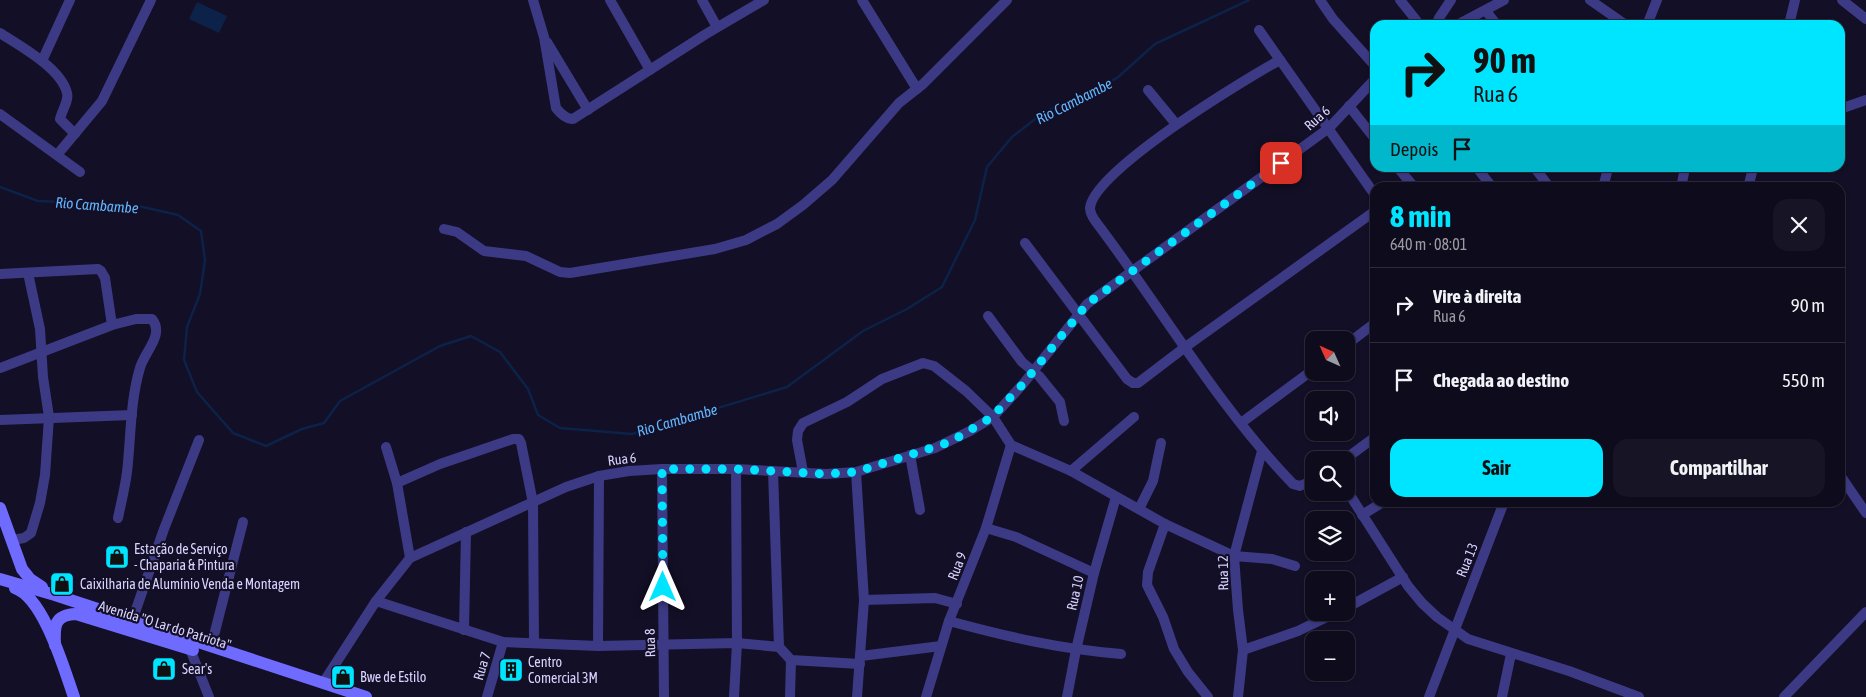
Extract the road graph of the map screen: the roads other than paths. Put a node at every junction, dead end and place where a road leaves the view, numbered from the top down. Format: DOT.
graph roads {
  1 [pos="70,0"];
  2 [pos="151,0"];
  3 [pos="533,0"];
  4 [pos="610,0"];
  5 [pos="702,0"];
  6 [pos="764,0"];
  7 [pos="862,0"];
  8 [pos="1007,0"];
  9 [pos="1320,0"];
  10 [pos="1400,0"];
  11 [pos="1451,0"];
  12 [pos="1504,0"];
  13 [pos="1590,0"];
  14 [pos="1657,0"];
  15 [pos="1795,0"];
  16 [pos="1842,0"];
  17 [pos="1486,11"];
  18 [pos="1866,19"];
  19 [pos="1416,20"];
  20 [pos="1438,20"];
  21 [pos="1467,20"];
  22 [pos="1493,20"];
  23 [pos="1619,20"];
  24 [pos="1649,20"];
  25 [pos="1790,20"];
  26 [pos="717,27"];
  27 [pos="1259,30"];
  28 [pos="0,33"];
  29 [pos="544,37"];
  30 [pos="1280,60"];
  31 [pos="1370,60"];
  32 [pos="42,61"];
  33 [pos="650,70"];
  34 [pos="1370,84"];
  35 [pos="917,89"];
  36 [pos="1148,90"];
  37 [pos="1866,100"];
  38 [pos="1348,106"];
  39 [pos="1845,107"];
  40 [pos="588,110"];
  41 [pos="0,114"];
  42 [pos="1176,124"];
  43 [pos="1329,128"];
  44 [pos="1370,133"];
  45 [pos="75,134"];
  46 [pos="58,156"];
  47 [pos="80,172"];
  48 [pos="1401,172"];
  49 [pos="1480,172"];
  50 [pos="1410,182"];
  51 [pos="1489,182"];
  52 [pos="1370,188"];
  53 [pos="1370,216"];
  54 [pos="444,230"];
  55 [pos="1025,243"];
  56 [pos="1132,270"];
  57 [pos="28,273"];
  58 [pos="0,274"];
  59 [pos="1078,315"];
  60 [pos="988,316"];
  61 [pos="112,325"];
  62 [pos="1370,328"];
  63 [pos="1355,338"];
  64 [pos="1184,348"];
  65 [pos="42,351"];
  66 [pos="0,368"];
  67 [pos="1032,371"];
  68 [pos="1305,376"];
  69 [pos="132,415"];
  70 [pos="49,417"];
  71 [pos="992,417"];
  72 [pos="1134,417"];
  73 [pos="0,420"];
  74 [pos="1064,420"];
  75 [pos="1242,423"];
  76 [pos="199,440"];
  77 [pos="1370,441"];
  78 [pos="1161,443"];
  79 [pos="1011,445"];
  80 [pos="386,447"];
  81 [pos="1262,451"];
  82 [pos="1355,452"];
  83 [pos="910,456"];
  84 [pos="662,469"];
  85 [pos="736,469"];
  86 [pos="773,471"];
  87 [pos="1070,471"];
  88 [pos="803,472"];
  89 [pos="856,472"];
  90 [pos="599,476"];
  91 [pos="1845,482"];
  92 [pos="397,483"];
  93 [pos="1305,484"];
  94 [pos="1116,497"];
  95 [pos="1353,501"];
  96 [pos="533,503"];
  97 [pos="1374,507"];
  98 [pos="1500,507"];
  99 [pos="0,508"];
  100 [pos="1139,509"];
  101 [pos="920,510"];
  102 [pos="1866,513"];
  103 [pos="1362,515"];
  104 [pos="0,518"];
  105 [pos="118,518"];
  106 [pos="243,522"];
  107 [pos="1165,524"];
  108 [pos="986,528"];
  109 [pos="466,532"];
  110 [pos="6,539"];
  111 [pos="1234,556"];
  112 [pos="410,558"];
  113 [pos="1295,566"];
  114 [pos="1094,573"];
  115 [pos="1403,577"];
  116 [pos="0,578"];
  117 [pos="0,583"];
  118 [pos="55,595"];
  119 [pos="864,600"];
  120 [pos="376,601"];
  121 [pos="1355,603"];
  122 [pos="957,604"];
  123 [pos="1866,612"];
  124 [pos="949,620"];
  125 [pos="132,621"];
  126 [pos="1318,621"];
  127 [pos="1454,628"];
  128 [pos="464,630"];
  129 [pos="503,642"];
  130 [pos="534,643"];
  131 [pos="737,643"];
  132 [pos="55,645"];
  133 [pos="598,646"];
  134 [pos="663,646"];
  135 [pos="941,646"];
  136 [pos="211,647"];
  137 [pos="779,647"];
  138 [pos="190,649"];
  139 [pos="1076,650"];
  140 [pos="1244,650"];
  141 [pos="1121,654"];
  142 [pos="1511,654"];
  143 [pos="791,660"];
  144 [pos="861,660"];
  145 [pos="323,683"];
  146 [pos="74,697"];
  147 [pos="209,697"];
  148 [pos="344,697"];
  149 [pos="366,697"];
  150 [pos="487,697"];
  151 [pos="664,697"];
  152 [pos="734,697"];
  153 [pos="790,697"];
  154 [pos="857,697"];
  155 [pos="926,697"];
  156 [pos="1067,697"];
  157 [pos="1208,697"];
  158 [pos="1238,697"];
  159 [pos="1429,697"];
  160 [pos="1502,697"];
  161 [pos="1638,697"];
  162 [pos="1784,697"];
  1 -- 32 [label="street"];
  2 -- 45 [label="street"];
  3 -- 29 [label="street"];
  4 -- 33 [label="street"];
  5 -- 26 [label="street"];
  6 -- 26 [label="street"];
  7 -- 35 [label="street"];
  8 -- 35 [label="street"];
  9 -- 31 [label="street"];
  10 -- 19 [label="street"];
  11 -- 20 [label="street"];
  12 -- 17 [label="street"];
  13 -- 23 [label="street"];
  14 -- 24 [label="street"];
  15 -- 25 [label="street"];
  16 -- 18 [label="street"];
  17 -- 21 [label="street"];
  17 -- 22 [label="street"];
  26 -- 33 [label="street"];
  27 -- 30 [label="street"];
  28 -- 32 [label="street"];
  29 -- 40 [label="street"];
  29 -- 40 [label="street"];
  30 -- 42 [label="street"];
  30 -- 43 [label="street"];
  32 -- 45 [label="street"];
  33 -- 40 [label="street"];
  34 -- 38 [label="street, Rua 6"];
  35 -- 54 [label="street"];
  36 -- 42 [label="street"];
  37 -- 39 [label="street"];
  38 -- 43 [label="street, Rua 6"];
  38 -- 44 [label="street"];
  41 -- 46 [label="street"];
  42 -- 56 [label="street"];
  43 -- 52 [label="street"];
  43 -- 56 [label="street, Rua 6"];
  45 -- 46 [label="street"];
  46 -- 47 [label="street"];
  48 -- 50 [label="street"];
  49 -- 51 [label="street"];
  53 -- 64 [label="street"];
  55 -- 59 [label="street"];
  56 -- 59 [label="street, Rua 6"];
  56 -- 64 [label="street"];
  57 -- 58 [label="street"];
  57 -- 61 [label="street"];
  57 -- 65 [label="street"];
  59 -- 64 [label="street"];
  59 -- 67 [label="street, Rua 6"];
  60 -- 67 [label="street"];
  61 -- 65 [label="street"];
  61 -- 69 [label="street"];
  62 -- 63 [label="street"];
  64 -- 75 [label="street"];
  65 -- 66 [label="street"];
  65 -- 70 [label="street"];
  67 -- 71 [label="street, Rua 6"];
  67 -- 74 [label="street"];
  68 -- 75 [label="street"];
  69 -- 70 [label="street"];
  69 -- 105 [label="street"];
  70 -- 73 [label="street"];
  70 -- 110 [label="street"];
  71 -- 79 [label="street"];
  71 -- 83 [label="street, Rua 6"];
  71 -- 88 [label="street"];
  72 -- 87 [label="street"];
  75 -- 81 [label="street"];
  76 -- 125 [label="street"];
  77 -- 82 [label="street"];
  78 -- 100 [label="street"];
  79 -- 87 [label="street"];
  79 -- 108 [label="street, Rua 9"];
  80 -- 92 [label="street"];
  81 -- 93 [label="street"];
  81 -- 111 [label="street, Rua 12"];
  83 -- 89 [label="street, Rua 6"];
  83 -- 101 [label="street"];
  84 -- 85 [label="street, Rua 6"];
  84 -- 90 [label="street, Rua 6"];
  84 -- 134 [label="street, Rua 8"];
  85 -- 86 [label="street, Rua 6"];
  85 -- 131 [label="street"];
  86 -- 88 [label="street, Rua 6"];
  86 -- 137 [label="street"];
  87 -- 94 [label="street"];
  88 -- 89 [label="street, Rua 6"];
  89 -- 119 [label="street"];
  90 -- 96 [label="street, Rua 6"];
  90 -- 133 [label="street"];
  91 -- 102 [label="street"];
  92 -- 96 [label="street"];
  92 -- 112 [label="street"];
  94 -- 100 [label="street"];
  94 -- 114 [label="street, Rua 10"];
  95 -- 103 [label="street"];
  96 -- 109 [label="street, Rua 6"];
  96 -- 130 [label="street"];
  97 -- 103 [label="street"];
  98 -- 127 [label="street, Rua 13"];
  99 -- 110 [label="main road"];
  100 -- 107 [label="street"];
  103 -- 115 [label="street"];
  104 -- 110 [label="main road"];
  106 -- 136 [label="street"];
  107 -- 111 [label="street"];
  107 -- 157 [label="street"];
  108 -- 114 [label="street"];
  108 -- 122 [label="street, Rua 9"];
  109 -- 112 [label="street, Rua 6"];
  109 -- 128 [label="street"];
  110 -- 118 [label="main road"];
  111 -- 113 [label="street"];
  111 -- 140 [label="street, Rua 12"];
  112 -- 120 [label="street, Rua 6"];
  114 -- 139 [label="street, Rua 10"];
  115 -- 121 [label="street"];
  115 -- 127 [label="street"];
  116 -- 118 [label="main road, Avenida \"O Lar do Patriota\""];
  117 -- 132 [label="main road"];
  118 -- 125 [label="main road, Avenida \"O Lar do Patriota\""];
  119 -- 122 [label="street"];
  119 -- 144 [label="street"];
  120 -- 128 [label="street"];
  120 -- 145 [label="street, Rua 6"];
  122 -- 124 [label="street, Rua 9"];
  123 -- 162 [label="street"];
  124 -- 135 [label="street, Rua 9"];
  124 -- 139 [label="street"];
  125 -- 136 [label="main road, Avenida \"O Lar do Patriota\""];
  126 -- 140 [label="street"];
  127 -- 142 [label="street"];
  127 -- 159 [label="street, Rua 13"];
  128 -- 129 [label="street"];
  129 -- 130 [label="street"];
  129 -- 150 [label="street, Rua 7"];
  130 -- 133 [label="street"];
  131 -- 134 [label="street"];
  131 -- 137 [label="street"];
  131 -- 152 [label="street"];
  132 -- 138 [label="main road, Avenida \"O Lar do Patriota\""];
  132 -- 146 [label="main road"];
  133 -- 134 [label="street"];
  134 -- 151 [label="street, Rua 8"];
  135 -- 144 [label="street"];
  135 -- 155 [label="street, Rua 9"];
  136 -- 145 [label="main road, Avenida \"O Lar do Patriota\""];
  137 -- 143 [label="street"];
  138 -- 147 [label="street"];
  138 -- 148 [label="main road, Avenida \"O Lar do Patriota\""];
  139 -- 141 [label="street"];
  139 -- 156 [label="street, Rua 10"];
  140 -- 158 [label="street, Rua 12"];
  142 -- 160 [label="street"];
  142 -- 161 [label="street"];
  143 -- 144 [label="street"];
  143 -- 153 [label="street"];
  144 -- 154 [label="street"];
  145 -- 149 [label="main road, Avenida \"O Lar do Patriota\""];
}
